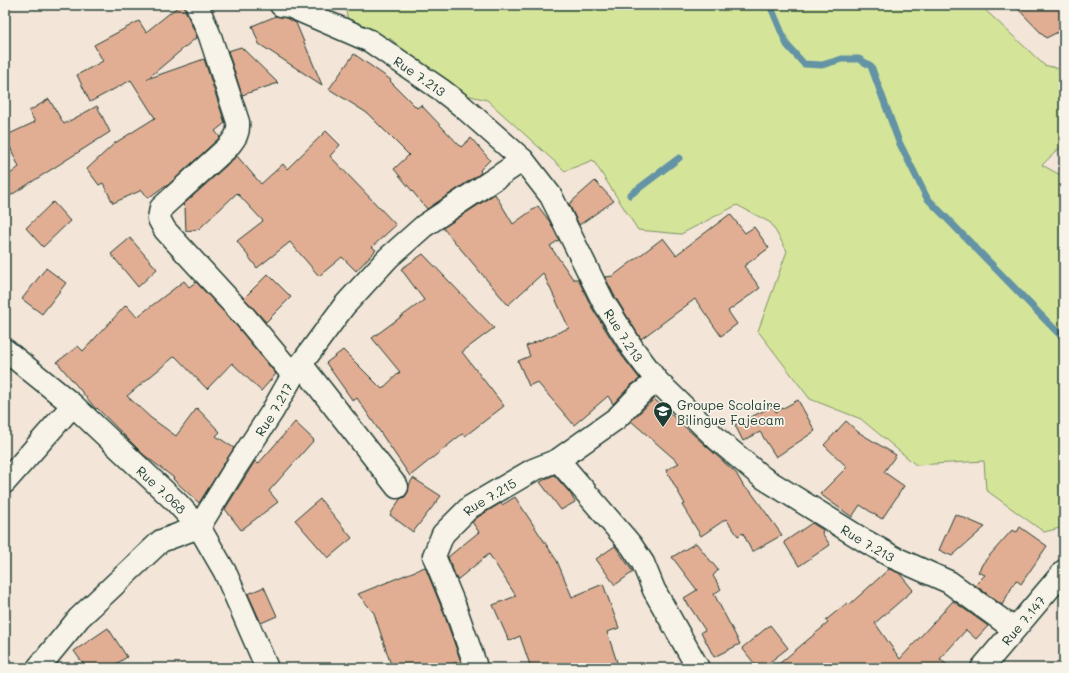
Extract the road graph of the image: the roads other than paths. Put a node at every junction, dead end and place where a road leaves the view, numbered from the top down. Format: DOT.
graph roads {
  1 [pos="197,5"];
  2 [pos="281,5"];
  3 [pos="523,160"];
  4 [pos="5,350"];
  5 [pos="297,369"];
  6 [pos="657,381"];
  7 [pos="73,405"];
  8 [pos="558,460"];
  9 [pos="5,482"];
  10 [pos="398,487"];
  11 [pos="199,527"];
  12 [pos="1064,571"];
  13 [pos="1014,629"];
  14 [pos="38,668"];
  15 [pos="267,668"];
  16 [pos="473,668"];
  17 [pos="698,668"];
  18 [pos="982,668"];
  1 -- 5 [label="street"];
  2 -- 3 [label="street, Rue 7.213"];
  3 -- 5 [label="street, Rue 7.217"];
  3 -- 6 [label="street, Rue 7.213"];
  4 -- 7 [label="street, Rue 7.068"];
  5 -- 10 [label="street"];
  5 -- 11 [label="street, Rue 7.217"];
  6 -- 8 [label="street, Rue 7.215"];
  6 -- 13 [label="street, Rue 7.213"];
  7 -- 9 [label="street"];
  7 -- 11 [label="street, Rue 7.068"];
  8 -- 16 [label="street, Rue 7.215"];
  8 -- 17 [label="street"];
  11 -- 14 [label="street"];
  11 -- 15 [label="street, Rue 7.068"];
  12 -- 13 [label="street, Rue 7.147"];
  13 -- 18 [label="street, Rue 7.147"];
}
